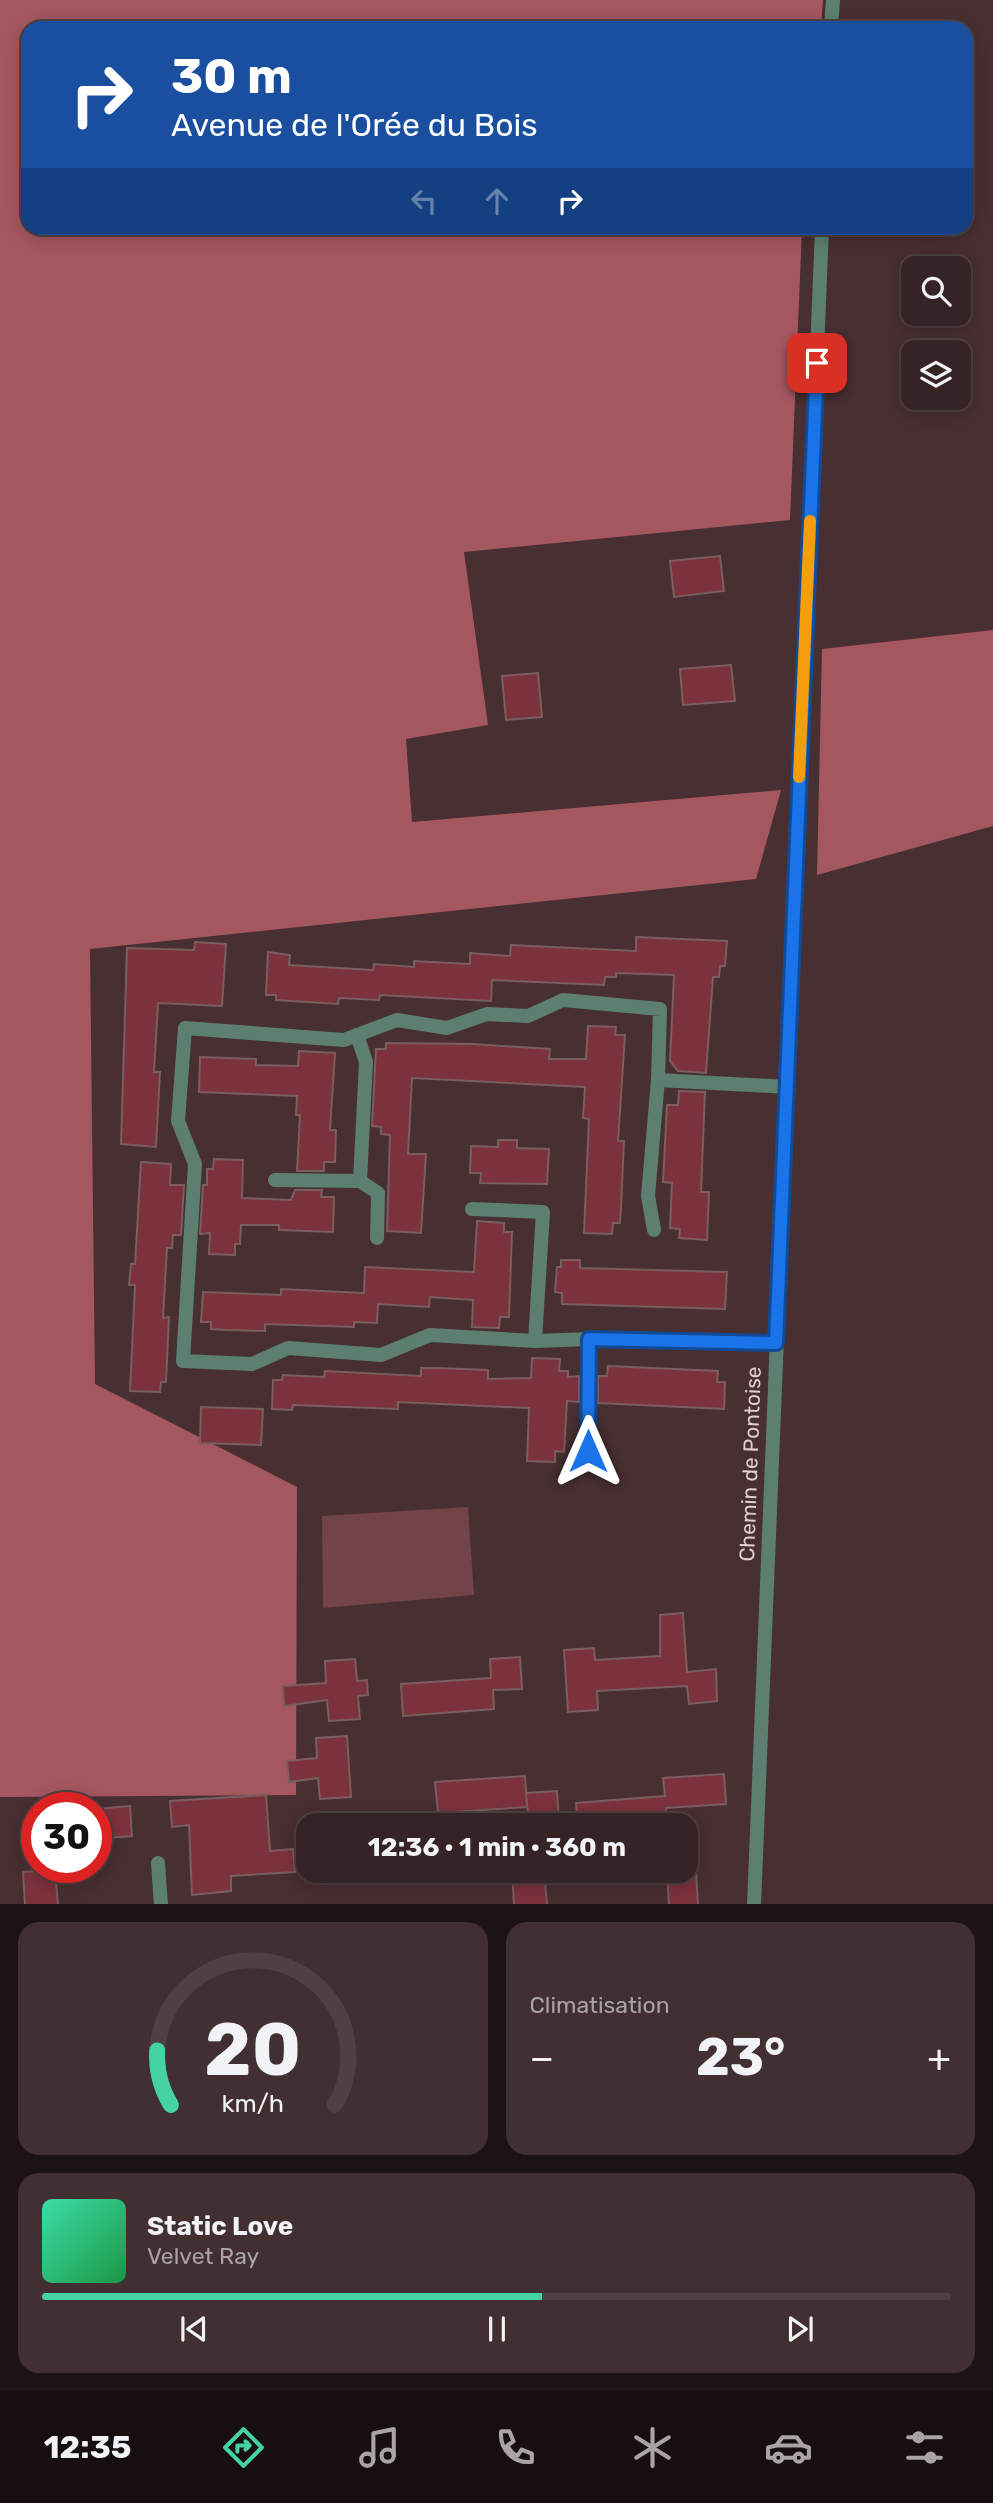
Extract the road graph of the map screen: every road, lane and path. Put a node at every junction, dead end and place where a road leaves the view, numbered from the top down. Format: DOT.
graph roads {
  1 [pos="833,0"];
  2 [pos="832,21"];
  3 [pos="822,235"];
  4 [pos="356,1035"];
  5 [pos="658,1080"];
  6 [pos="788,1087"];
  7 [pos="275,1180"];
  8 [pos="360,1181"];
  9 [pos="472,1209"];
  10 [pos="654,1230"];
  11 [pos="377,1238"];
  12 [pos="589,1339"];
  13 [pos="535,1342"];
  14 [pos="776,1343"];
  15 [pos="588,1451"];
  16 [pos="158,1863"];
  17 [pos="160,1904"];
  18 [pos="754,1904"];
  1 -- 2 [label="street"];
  3 -- 6 [label="street, Chemin de Pontoise"];
  4 -- 5 [label="street"];
  4 -- 8 [label="street"];
  4 -- 13 [label="street"];
  5 -- 6 [label="street"];
  5 -- 10 [label="street"];
  6 -- 14 [label="street, Chemin de Pontoise"];
  7 -- 8 [label="street"];
  8 -- 11 [label="street"];
  9 -- 13 [label="street"];
  12 -- 13 [label="street"];
  12 -- 14 [label="street"];
  12 -- 15 [label="street"];
  14 -- 18 [label="street, Chemin de Pontoise"];
  16 -- 17 [label="street"];
}
